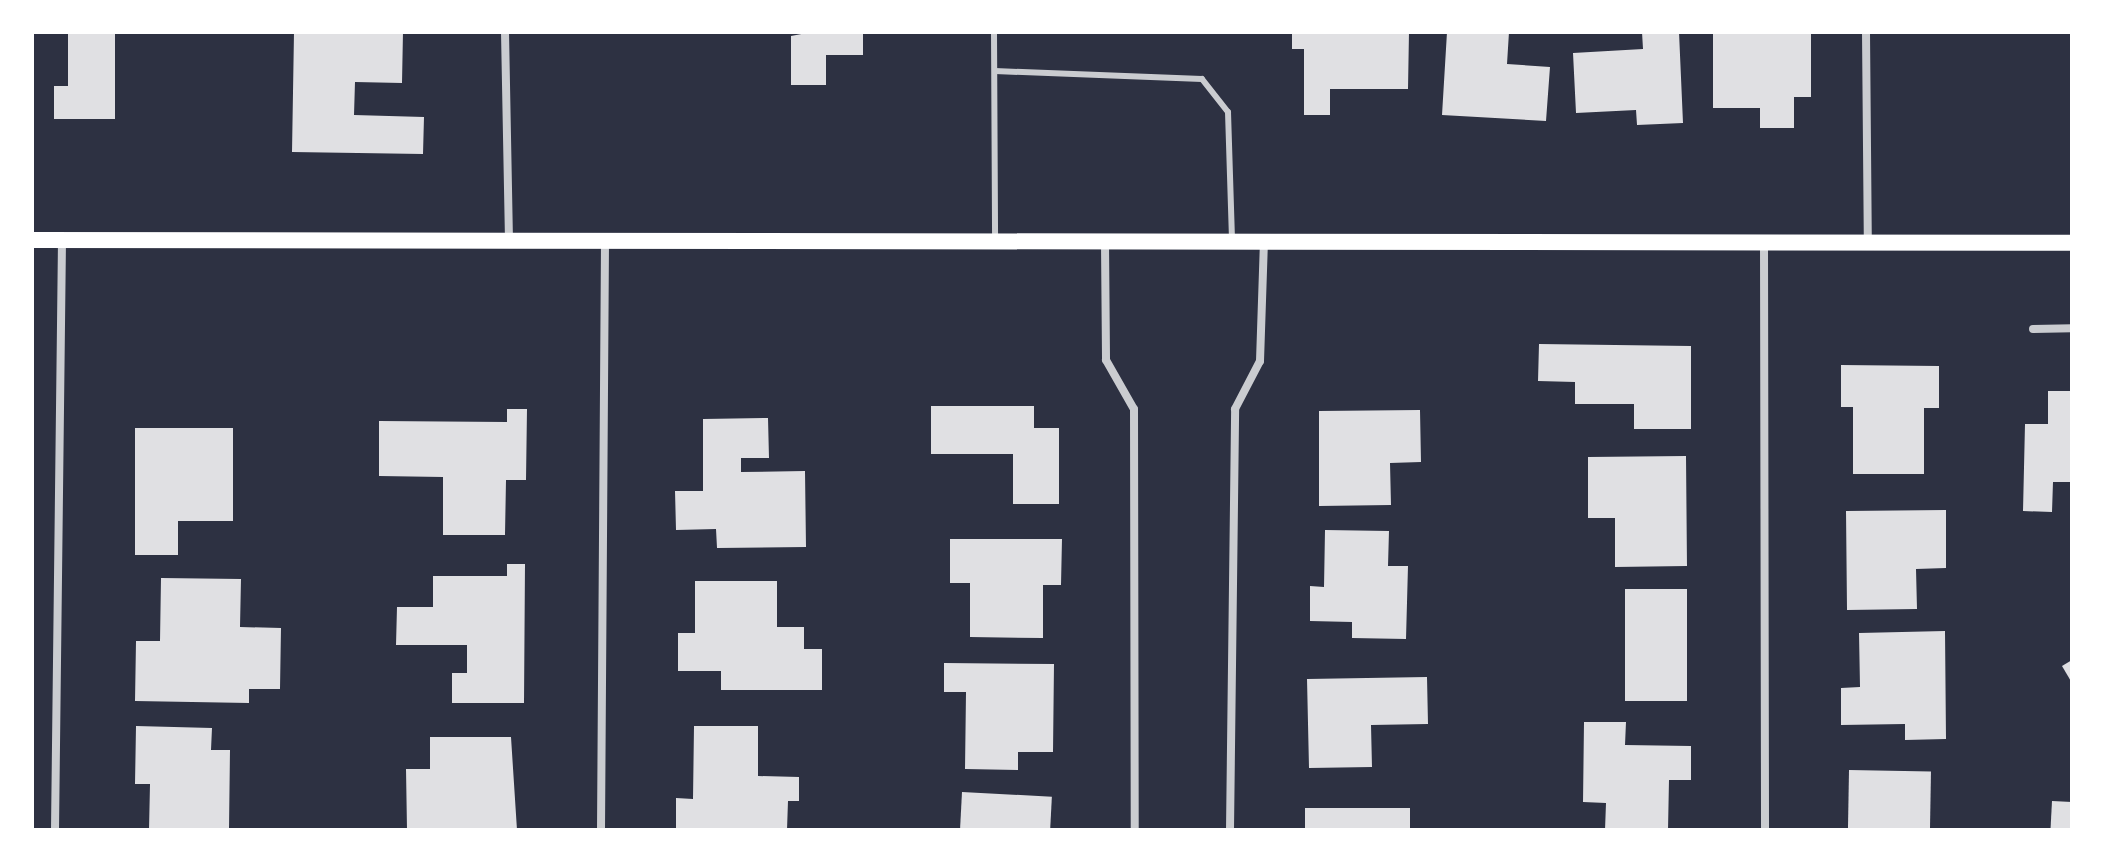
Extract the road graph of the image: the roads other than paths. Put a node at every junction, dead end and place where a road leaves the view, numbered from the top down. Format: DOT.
graph roads {
  1 [pos="505,32"];
  2 [pos="994,32"];
  3 [pos="1866,32"];
  4 [pos="995,71"];
  5 [pos="32,240"];
  6 [pos="62,241"];
  7 [pos="509,241"];
  8 [pos="605,241"];
  9 [pos="995,243"];
  10 [pos="1105,243"];
  11 [pos="1232,243"];
  12 [pos="1264,243"];
  13 [pos="1764,243"];
  14 [pos="1868,243"];
  15 [pos="2072,243"];
  16 [pos="2072,328"];
  17 [pos="2033,329"];
  18 [pos="55,830"];
  19 [pos="601,830"];
  20 [pos="1135,830"];
  21 [pos="1230,830"];
  22 [pos="1765,830"];
  1 -- 7 [label="street"];
  2 -- 4 [label="lane"];
  3 -- 14 [label="street"];
  4 -- 9 [label="lane"];
  4 -- 11 [label="lane"];
  5 -- 6 [label="main road"];
  6 -- 7 [label="main road"];
  6 -- 18 [label="street"];
  7 -- 8 [label="main road"];
  8 -- 9 [label="main road"];
  8 -- 19 [label="street"];
  9 -- 10 [label="main road"];
  10 -- 11 [label="main road"];
  10 -- 20 [label="street"];
  11 -- 12 [label="main road"];
  12 -- 13 [label="main road"];
  12 -- 21 [label="street"];
  13 -- 14 [label="main road"];
  13 -- 22 [label="street"];
  14 -- 15 [label="main road"];
  16 -- 17 [label="street"];
}
